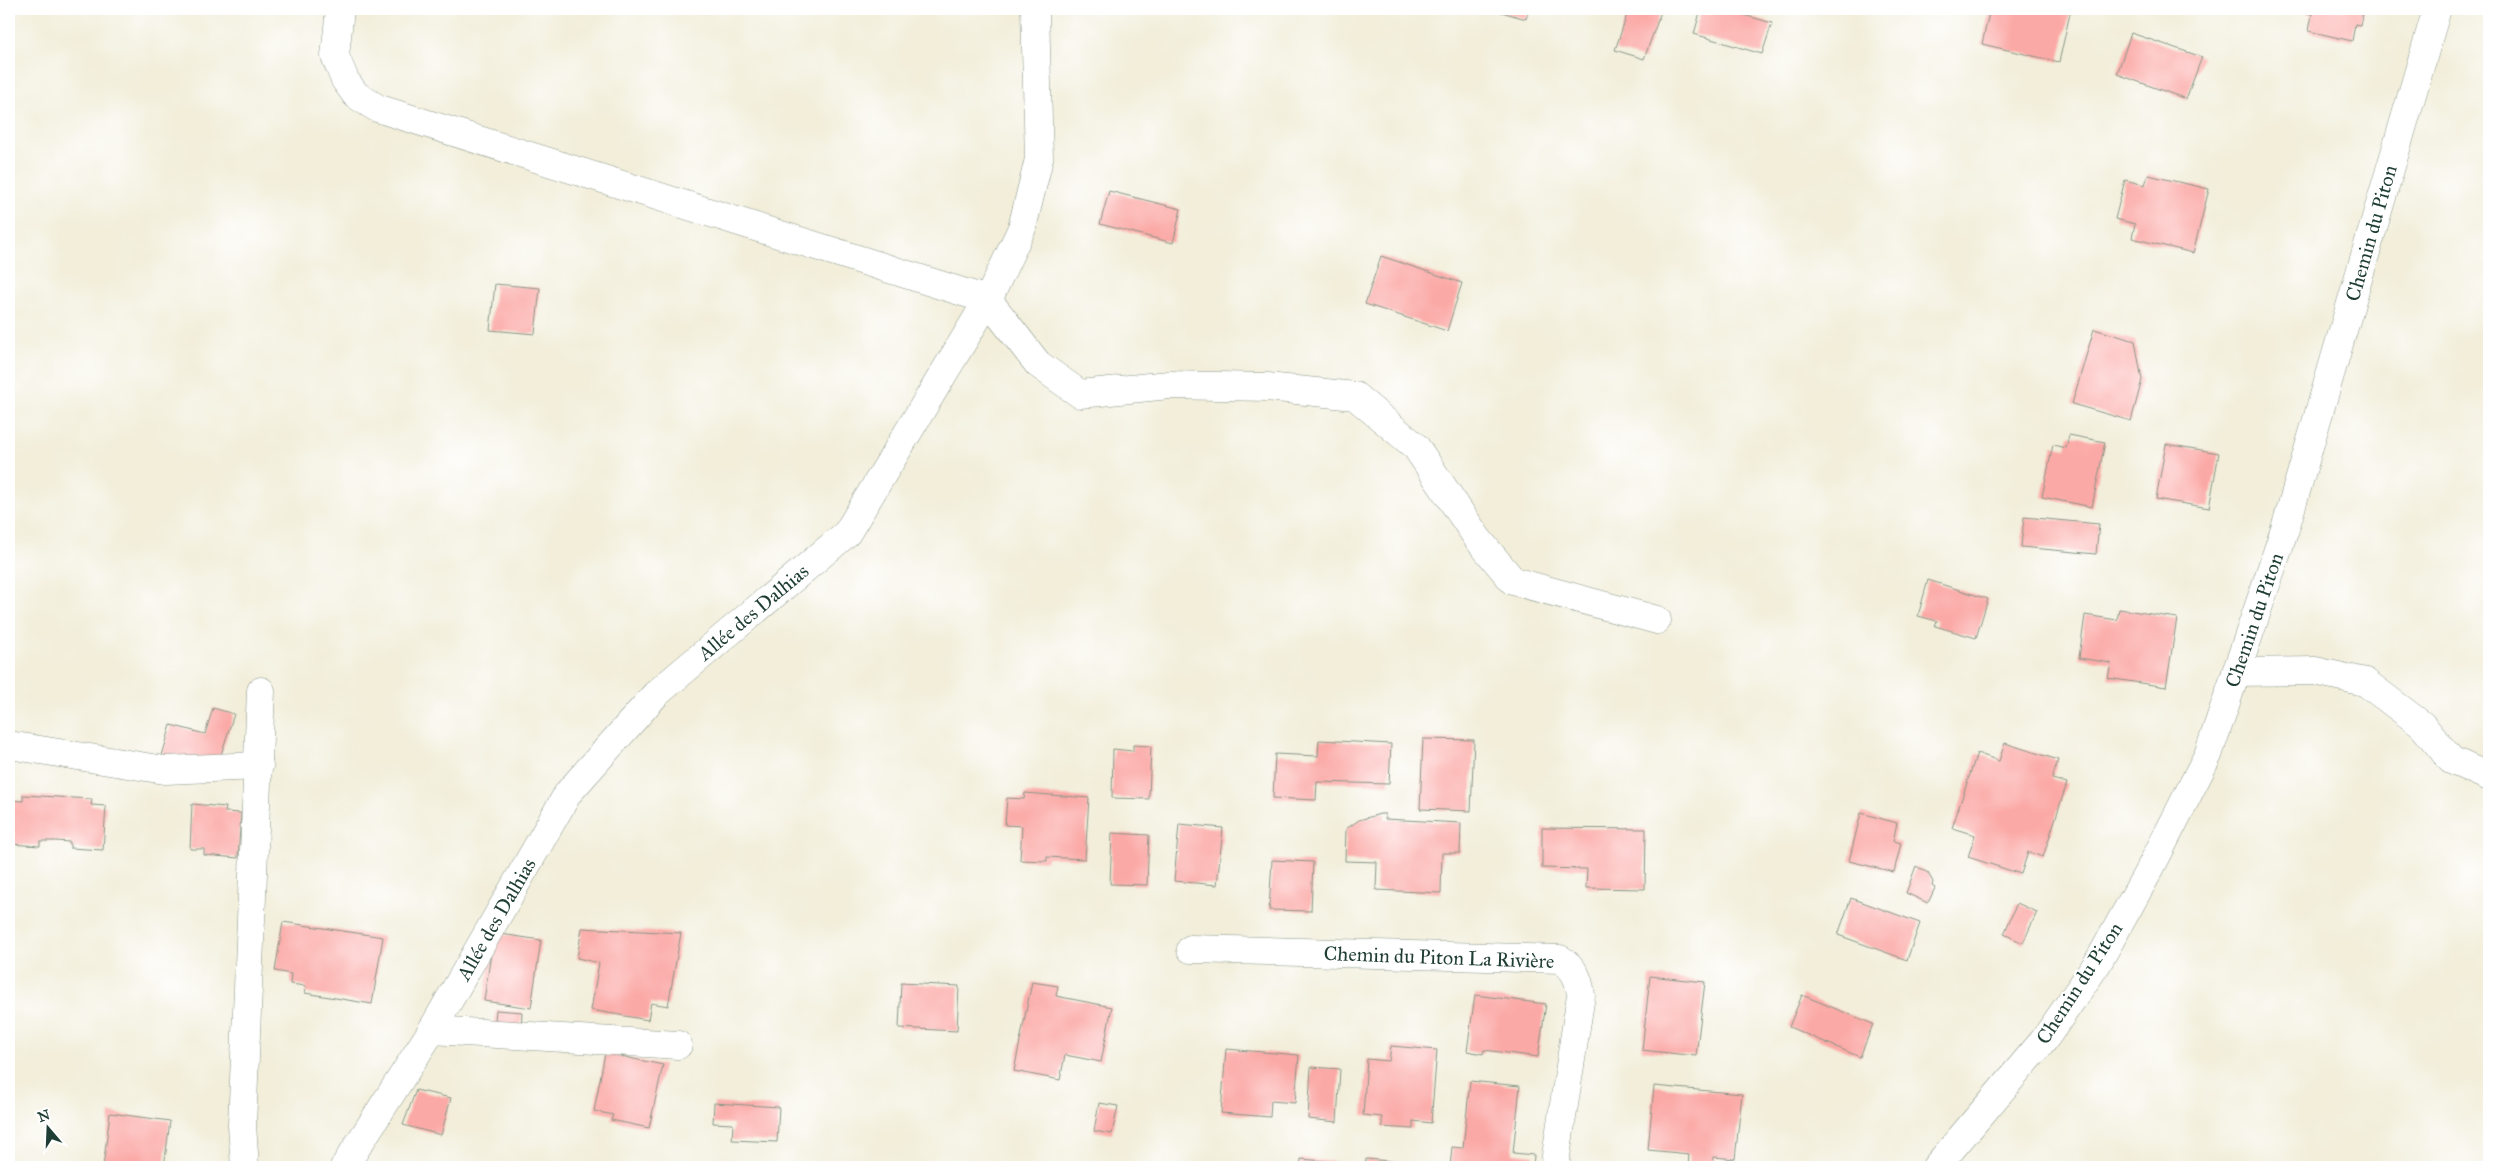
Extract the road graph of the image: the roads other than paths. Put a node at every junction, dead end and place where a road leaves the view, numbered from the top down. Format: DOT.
graph roads {
  1 [pos="340,9"];
  2 [pos="1035,9"];
  3 [pos="2437,9"];
  4 [pos="988,300"];
  5 [pos="1657,620"];
  6 [pos="2236,672"];
  7 [pos="261,691"];
  8 [pos="9,744"];
  9 [pos="259,766"];
  10 [pos="2489,777"];
  11 [pos="1191,950"];
  12 [pos="432,1030"];
  13 [pos="678,1044"];
  14 [pos="245,1167"];
  15 [pos="344,1167"];
  16 [pos="1557,1167"];
  17 [pos="1936,1167"];
  1 -- 4 [label="street"];
  2 -- 4 [label="street, Allée des Dalhias"];
  3 -- 6 [label="street, Chemin du Piton"];
  4 -- 5 [label="street"];
  4 -- 12 [label="street, Allée des Dalhias"];
  6 -- 10 [label="street"];
  6 -- 17 [label="street, Chemin du Piton"];
  7 -- 9 [label="street"];
  8 -- 9 [label="street"];
  9 -- 14 [label="street"];
  11 -- 16 [label="street, Chemin du Piton La Rivière"];
  12 -- 13 [label="street"];
  12 -- 15 [label="street, Allée des Dalhias"];
}
